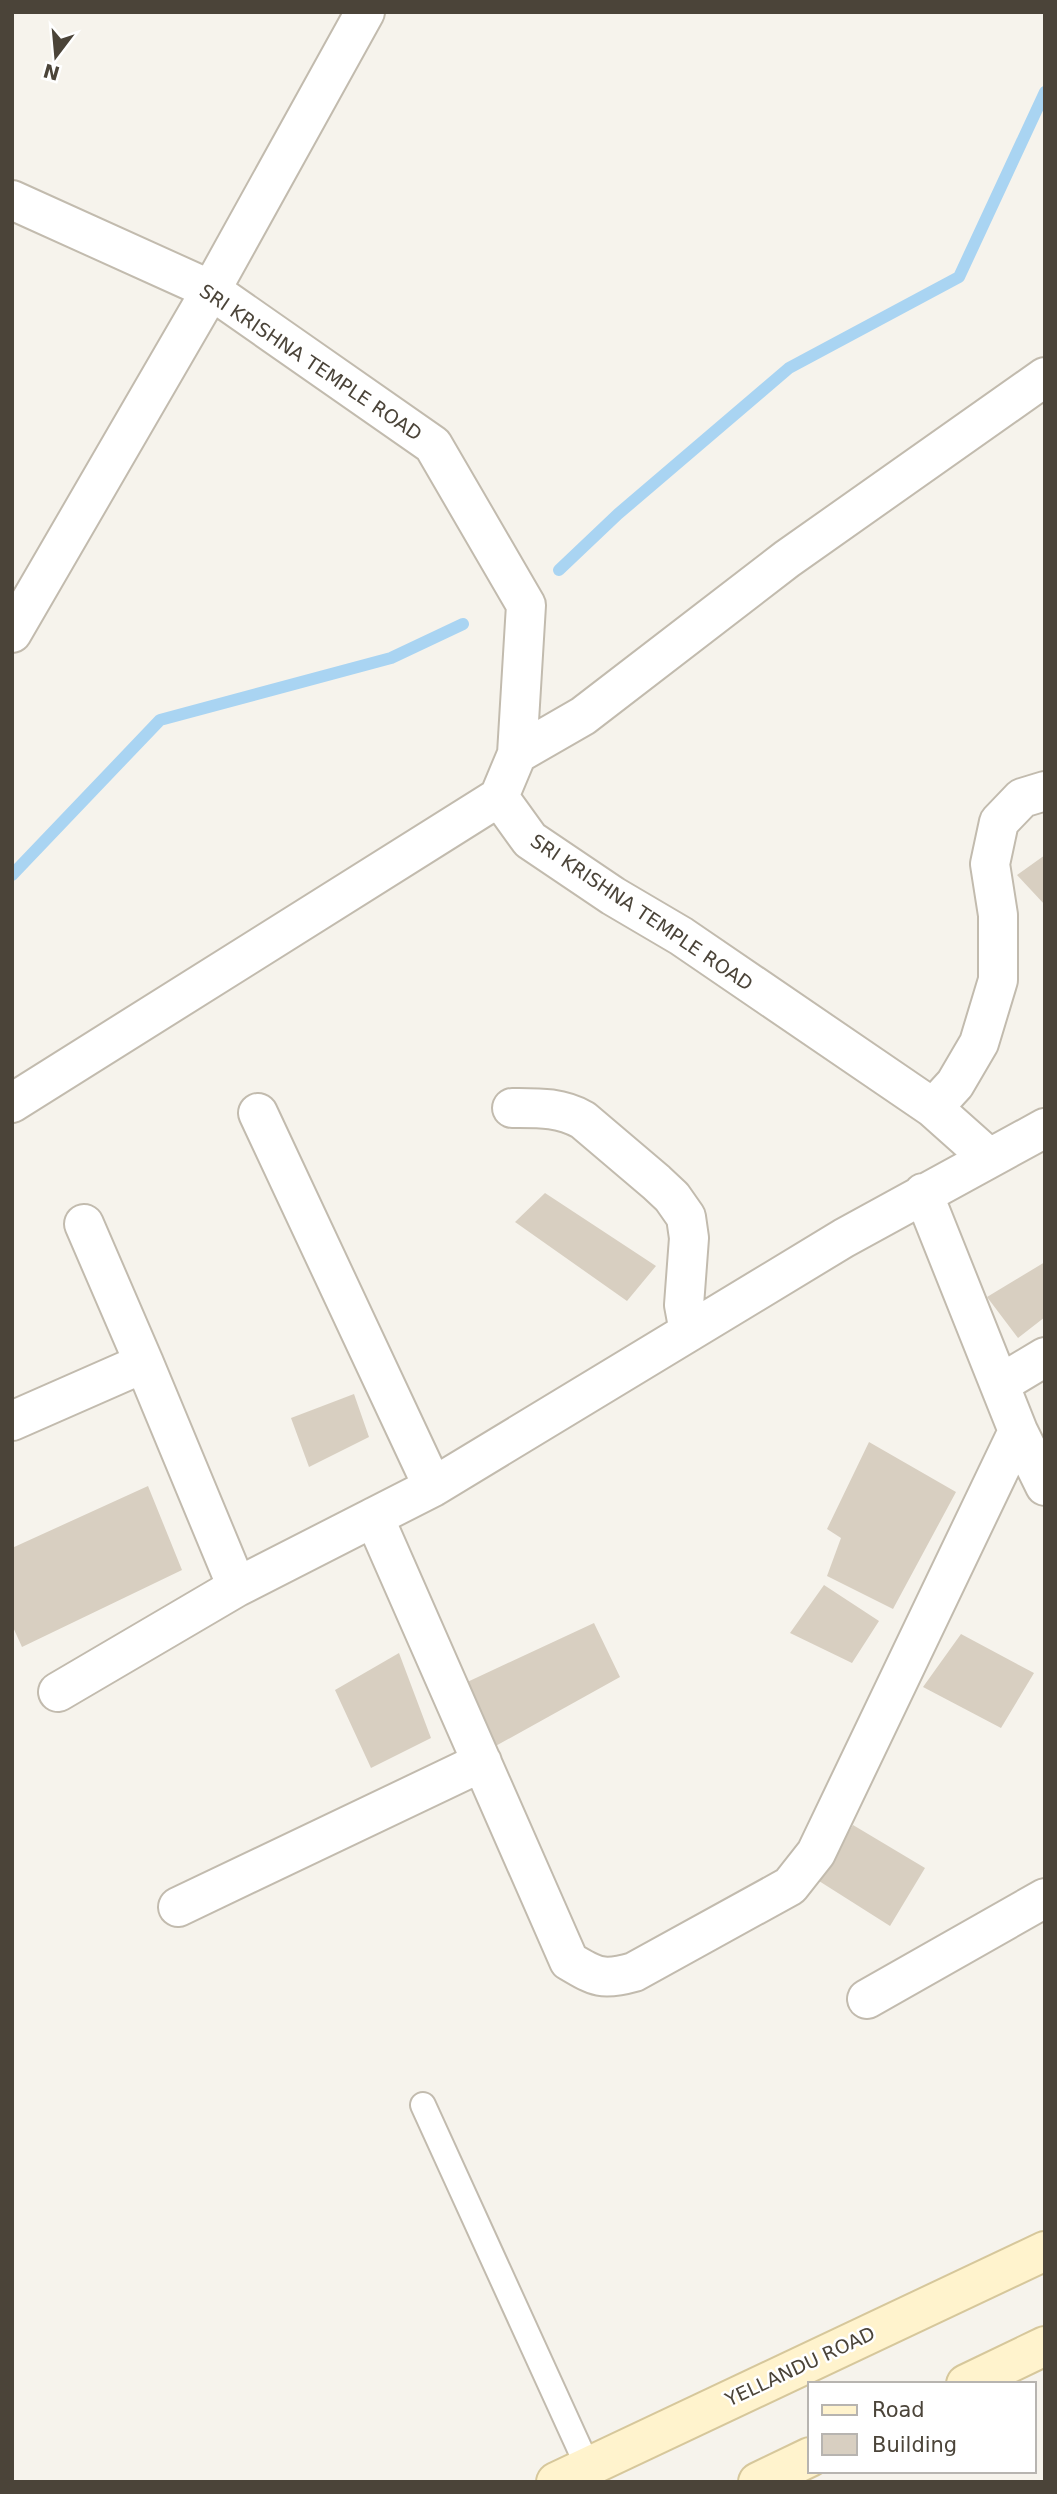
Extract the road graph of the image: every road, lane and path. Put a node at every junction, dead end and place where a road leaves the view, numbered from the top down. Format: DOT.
graph roads {
  1 [pos="365,12"];
  2 [pos="12,201"];
  3 [pos="211,290"];
  4 [pos="1045,377"];
  5 [pos="12,633"];
  6 [pos="517,754"];
  7 [pos="1045,791"];
  8 [pos="499,797"];
  9 [pos="12,1104"];
  10 [pos="512,1108"];
  11 [pos="933,1108"];
  12 [pos="258,1113"];
  13 [pos="1045,1128"];
  14 [pos="988,1157"];
  15 [pos="923,1193"];
  16 [pos="84,1224"];
  17 [pos="689,1332"];
  18 [pos="1045,1357"];
  19 [pos="144,1363"];
  20 [pos="1000,1384"];
  21 [pos="12,1421"];
  22 [pos="1018,1431"];
  23 [pos="1045,1486"];
  24 [pos="433,1487"];
  25 [pos="374,1517"];
  26 [pos="236,1587"];
  27 [pos="58,1692"];
  28 [pos="482,1762"];
  29 [pos="1045,1898"];
  30 [pos="178,1907"];
  31 [pos="867,1999"];
  32 [pos="423,2105"];
  33 [pos="1045,2251"];
  34 [pos="1045,2346"];
  35 [pos="970,2382"];
  36 [pos="808,2458"];
  37 [pos="572,2474"];
  38 [pos="758,2482"];
  1 -- 3 [label="street"];
  2 -- 3 [label="street, SRI KRISHNA TEMPLE ROAD"];
  3 -- 5 [label="street"];
  3 -- 6 [label="street, SRI KRISHNA TEMPLE ROAD"];
  4 -- 6 [label="street"];
  6 -- 8 [label="street, SRI KRISHNA TEMPLE ROAD"];
  7 -- 11 [label="street"];
  8 -- 9 [label="street"];
  8 -- 11 [label="street, SRI KRISHNA TEMPLE ROAD"];
  10 -- 17 [label="street"];
  11 -- 14 [label="street, SRI KRISHNA TEMPLE ROAD"];
  12 -- 24 [label="street"];
  13 -- 14 [label="street"];
  14 -- 15 [label="street"];
  15 -- 17 [label="street"];
  15 -- 20 [label="street"];
  16 -- 19 [label="street"];
  17 -- 24 [label="street"];
  18 -- 20 [label="street"];
  19 -- 21 [label="street"];
  19 -- 26 [label="street"];
  20 -- 22 [label="street"];
  22 -- 23 [label="street"];
  22 -- 28 [label="street"];
  24 -- 25 [label="street"];
  25 -- 26 [label="street"];
  25 -- 28 [label="street"];
  26 -- 27 [label="street"];
  28 -- 30 [label="street"];
  29 -- 31 [label="street"];
  32 -- 37 [label="lane"];
  33 -- 37 [label="main road, YELLANDU ROAD"];
  34 -- 35 [label="main road"];
  36 -- 38 [label="main road"];
}
